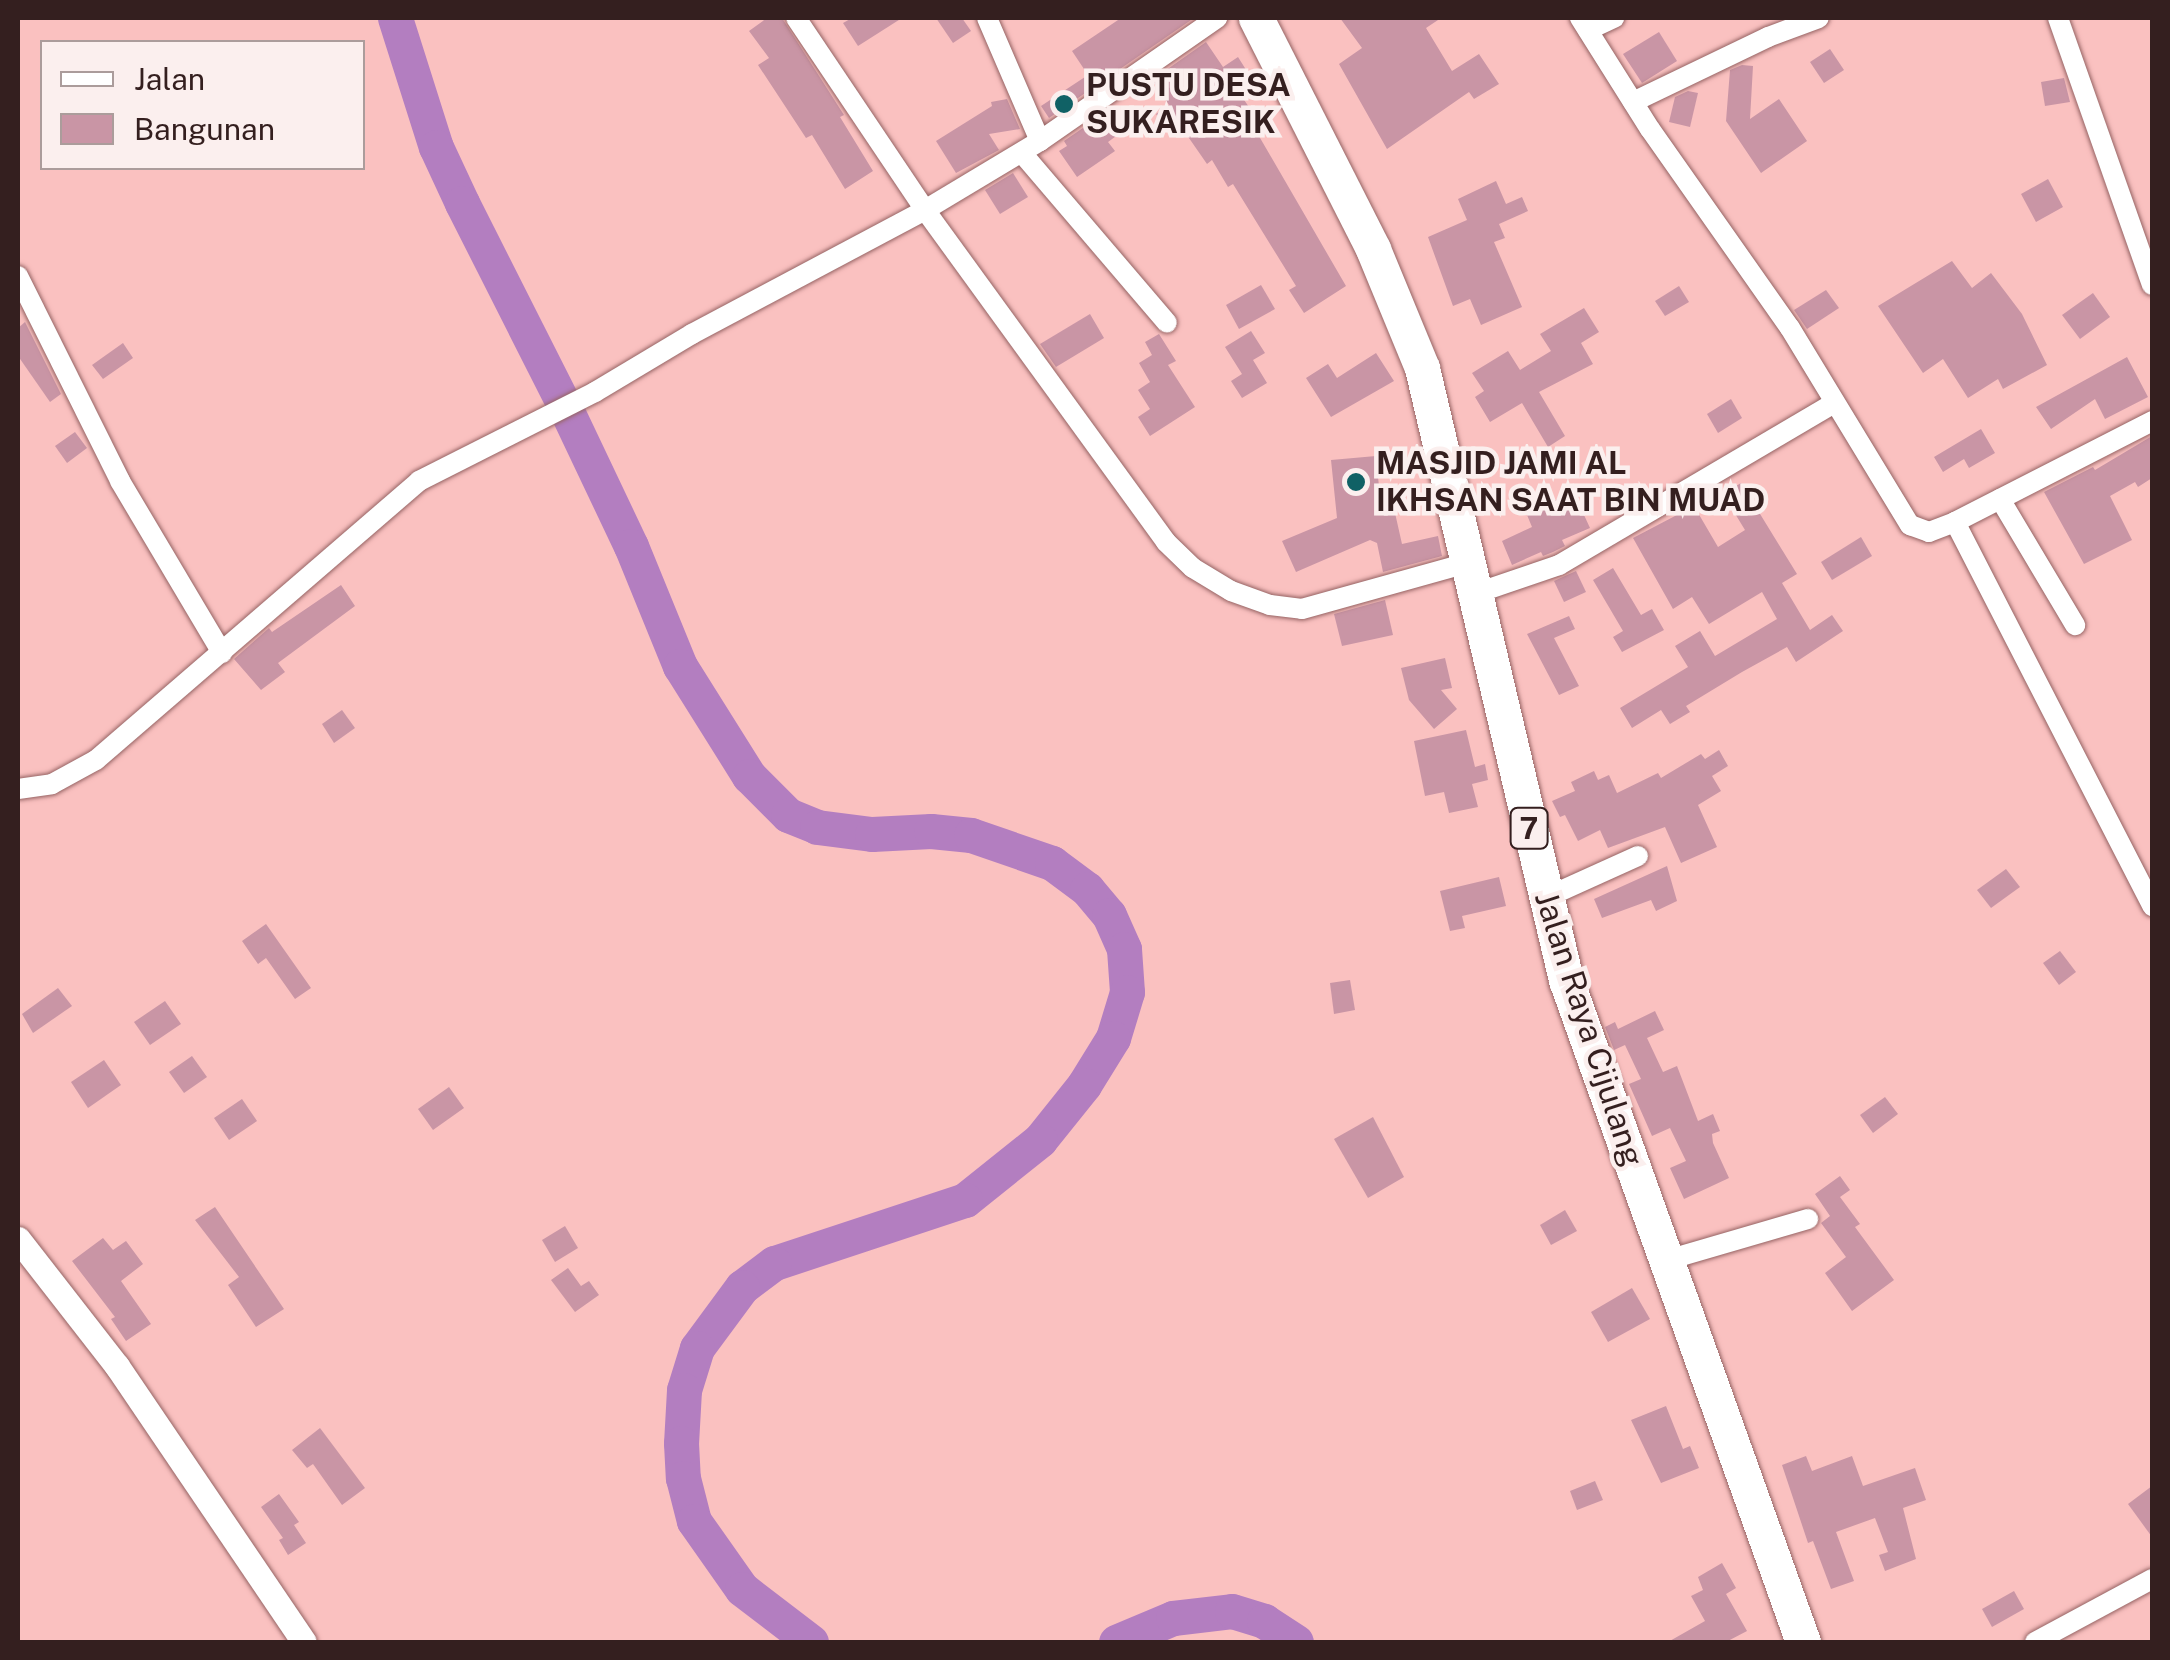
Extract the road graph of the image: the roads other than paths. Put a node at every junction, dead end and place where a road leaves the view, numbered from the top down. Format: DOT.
graph roads {
  1 [pos="796,18"];
  2 [pos="987,18"];
  3 [pos="1217,18"];
  4 [pos="1256,18"];
  5 [pos="1614,18"];
  6 [pos="1819,18"];
  7 [pos="2058,18"];
  8 [pos="1584,24"];
  9 [pos="1634,102"];
  10 [pos="1031,147"];
  11 [pos="925,210"];
  12 [pos="18,276"];
  13 [pos="2152,285"];
  14 [pos="1167,323"];
  15 [pos="1834,403"];
  16 [pos="2152,420"];
  17 [pos="2000,499"];
  18 [pos="1955,522"];
  19 [pos="1470,578"];
  20 [pos="2076,625"];
  21 [pos="222,653"];
  22 [pos="18,789"];
  23 [pos="1638,856"];
  24 [pos="1545,898"];
  25 [pos="2152,906"];
  26 [pos="1808,1219"];
  27 [pos="18,1239"];
  28 [pos="1667,1260"];
  29 [pos="2152,1579"];
  30 [pos="304,1642"];
  31 [pos="1802,1642"];
  32 [pos="2036,1642"];
  1 -- 11 [label="street"];
  2 -- 10 [label="street"];
  3 -- 10 [label="street"];
  4 -- 19 [label="highway, Jalan Raya Cijulang / 7"];
  5 -- 8 [label="street"];
  6 -- 9 [label="street"];
  7 -- 13 [label="street"];
  8 -- 9 [label="street"];
  9 -- 15 [label="street"];
  10 -- 11 [label="street"];
  10 -- 14 [label="street"];
  11 -- 19 [label="street"];
  11 -- 21 [label="street"];
  12 -- 21 [label="street"];
  15 -- 18 [label="street"];
  15 -- 19 [label="street"];
  16 -- 17 [label="street"];
  17 -- 18 [label="street"];
  17 -- 20 [label="street"];
  18 -- 25 [label="street"];
  19 -- 24 [label="highway, Jalan Raya Cijulang / 7"];
  21 -- 22 [label="street"];
  23 -- 24 [label="street"];
  24 -- 28 [label="highway, Jalan Raya Cijulang / 7"];
  26 -- 28 [label="street"];
  27 -- 30 [label="street"];
  28 -- 31 [label="highway, Jalan Raya Cijulang / 7"];
  29 -- 32 [label="street"];
}
